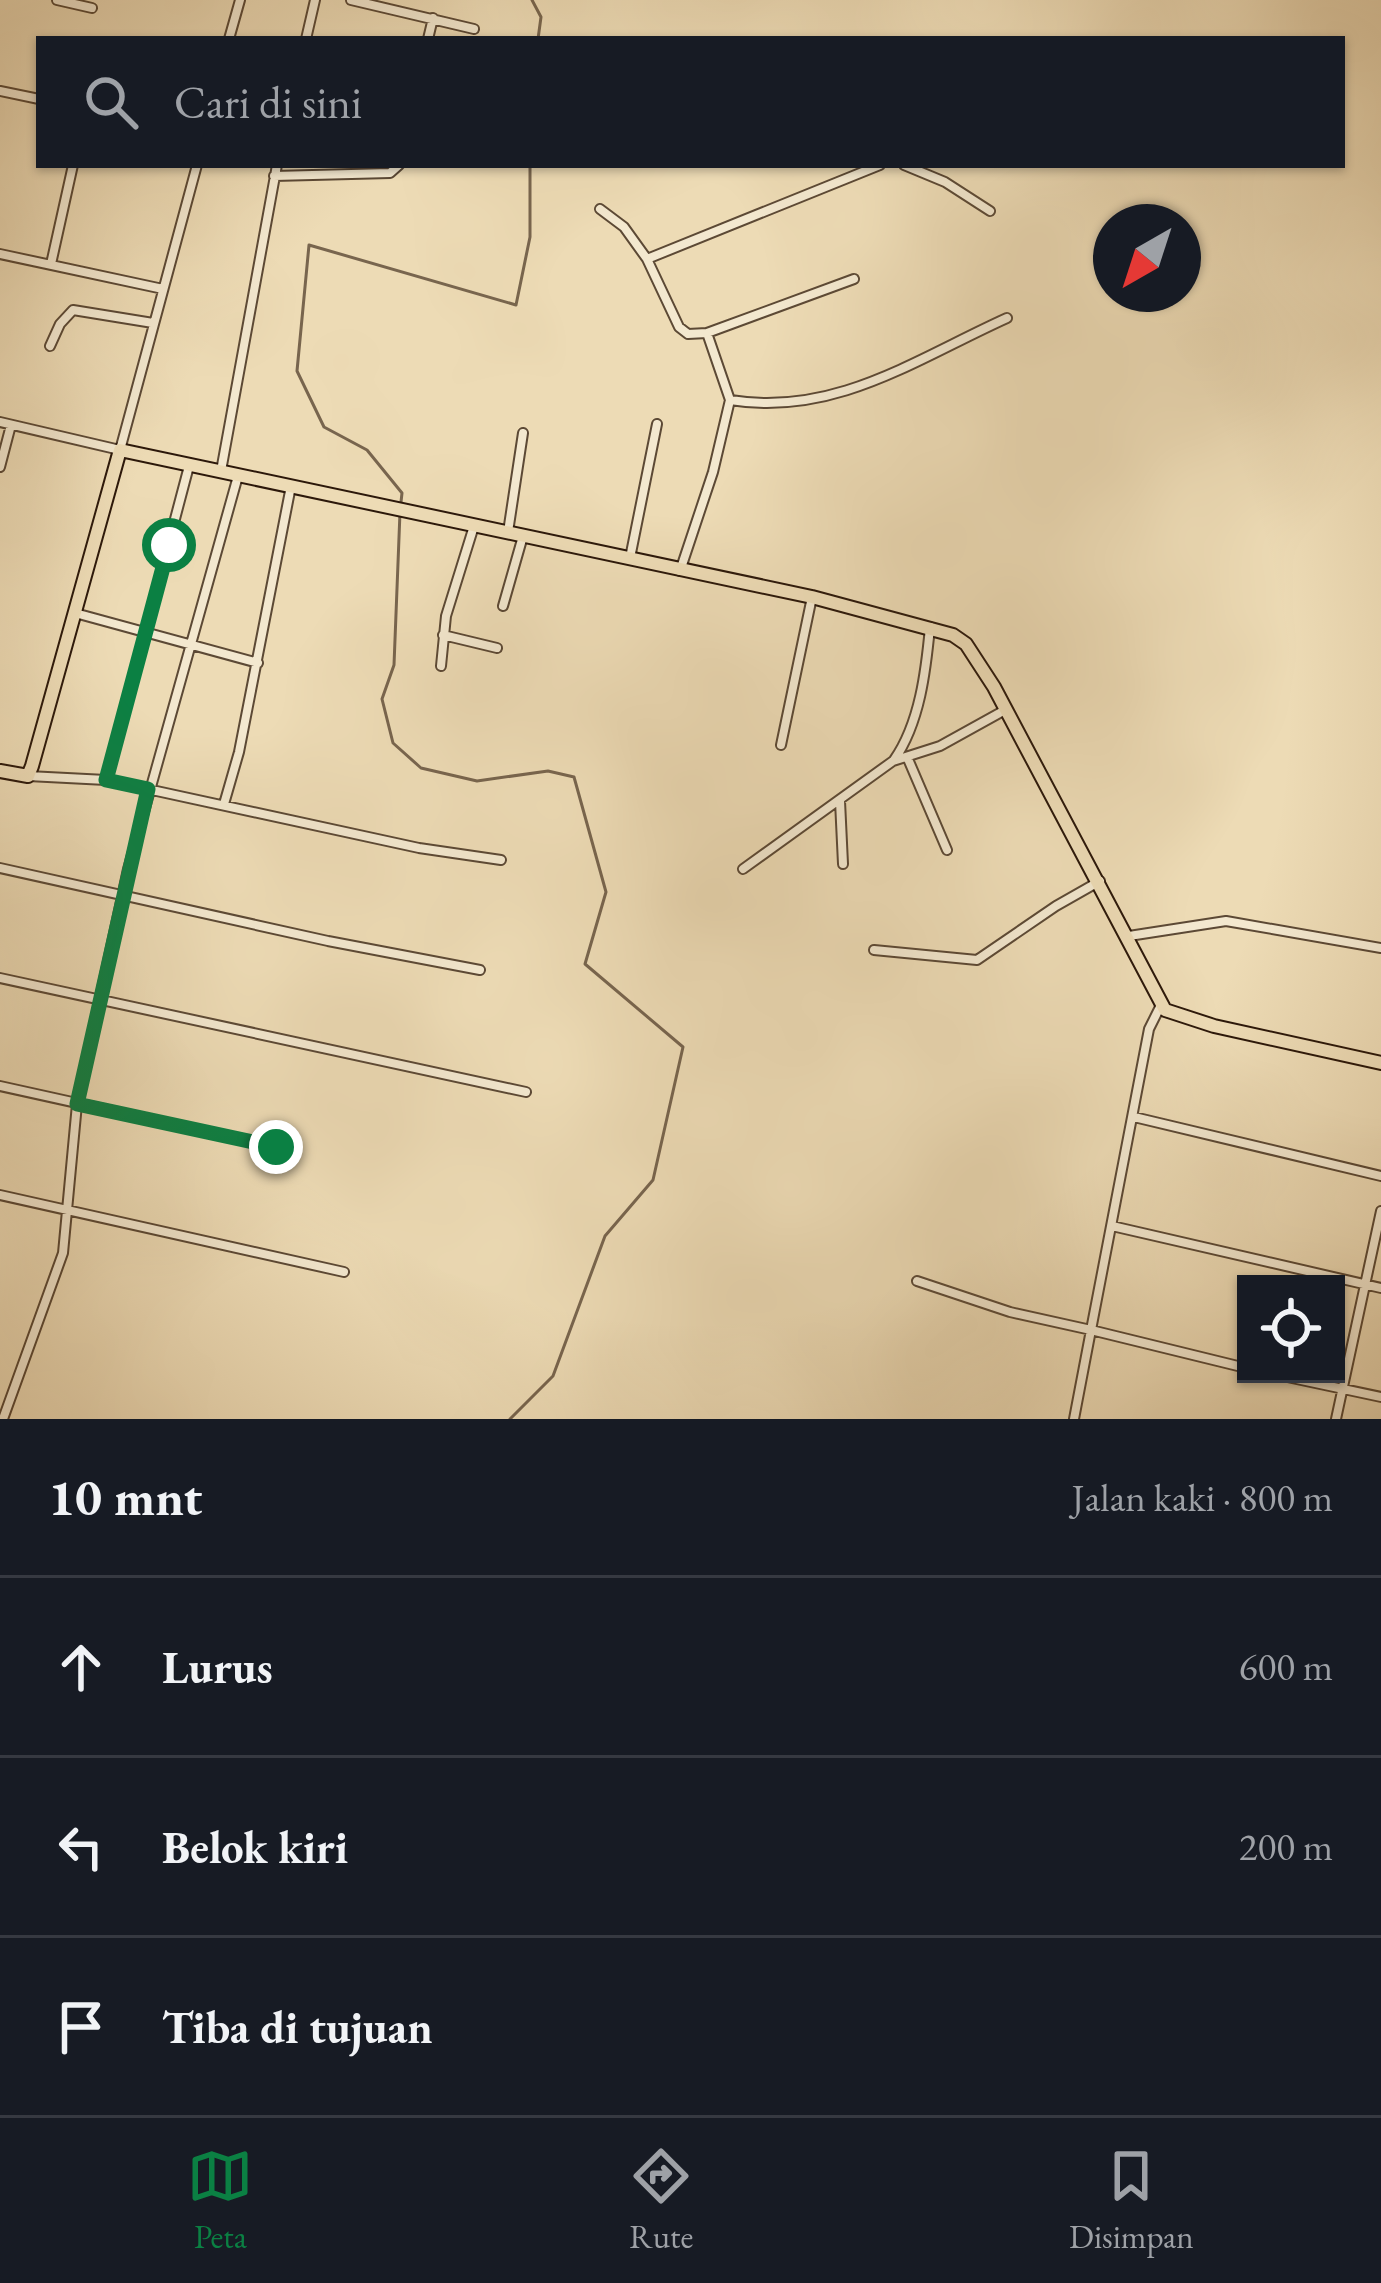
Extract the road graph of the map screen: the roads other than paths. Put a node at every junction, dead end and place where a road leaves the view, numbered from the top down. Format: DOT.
graph roads {
  1 [pos="57,0"];
  2 [pos="240,0"];
  3 [pos="315,0"];
  4 [pos="351,0"];
  5 [pos="92,8"];
  6 [pos="433,18"];
  7 [pos="474,29"];
  8 [pos="230,36"];
  9 [pos="307,36"];
  10 [pos="429,36"];
  11 [pos="0,91"];
  12 [pos="36,98"];
  13 [pos="72,168"];
  14 [pos="196,168"];
  15 [pos="396,168"];
  16 [pos="873,168"];
  17 [pos="911,168"];
  18 [pos="276,170"];
  19 [pos="600,209"];
  20 [pos="990,211"];
  21 [pos="0,254"];
  22 [pos="646,259"];
  23 [pos="51,264"];
  24 [pos="854,279"];
  25 [pos="163,289"];
  26 [pos="1006,318"];
  27 [pos="154,323"];
  28 [pos="707,333"];
  29 [pos="50,346"];
  30 [pos="730,400"];
  31 [pos="5,424"];
  32 [pos="657,424"];
  33 [pos="523,433"];
  34 [pos="119,450"];
  35 [pos="189,464"];
  36 [pos="0,467"];
  37 [pos="221,471"];
  38 [pos="239,475"];
  39 [pos="291,486"];
  40 [pos="474,526"];
  41 [pos="515,534"];
  42 [pos="630,559"];
  43 [pos="680,571"];
  44 [pos="812,597"];
  45 [pos="503,606"];
  46 [pos="74,613"];
  47 [pos="930,627"];
  48 [pos="146,632"];
  49 [pos="442,634"];
  50 [pos="191,645"];
  51 [pos="497,648"];
  52 [pos="258,663"];
  53 [pos="441,666"];
  54 [pos="1006,709"];
  55 [pos="781,745"];
  56 [pos="908,759"];
  57 [pos="893,761"];
  58 [pos="0,771"];
  59 [pos="28,776"];
  60 [pos="106,780"];
  61 [pos="148,789"];
  62 [pos="840,800"];
  63 [pos="224,804"];
  64 [pos="947,850"];
  65 [pos="501,860"];
  66 [pos="843,864"];
  67 [pos="0,868"];
  68 [pos="743,869"];
  69 [pos="1100,881"];
  70 [pos="123,895"];
  71 [pos="1129,936"];
  72 [pos="1381,948"];
  73 [pos="874,950"];
  74 [pos="480,970"];
  75 [pos="0,978"];
  76 [pos="100,1001"];
  77 [pos="1162,1005"];
  78 [pos="1381,1063"];
  79 [pos="0,1086"];
  80 [pos="526,1092"];
  81 [pos="77,1104"];
  82 [pos="1134,1117"];
  83 [pos="276,1147"];
  84 [pos="1381,1176"];
  85 [pos="0,1195"];
  86 [pos="67,1210"];
  87 [pos="1381,1211"];
  88 [pos="1112,1226"];
  89 [pos="344,1272"];
  90 [pos="917,1281"];
  91 [pos="1365,1284"];
  92 [pos="1381,1288"];
  93 [pos="1091,1330"];
  94 [pos="1237,1366"];
  95 [pos="1315,1383"];
  96 [pos="1343,1389"];
  97 [pos="1381,1397"];
  98 [pos="3,1419"];
  99 [pos="1074,1419"];
  100 [pos="1336,1419"];
  1 -- 5 [label="street"];
  2 -- 8 [label="street"];
  3 -- 9 [label="street"];
  4 -- 6 [label="street"];
  6 -- 7 [label="street"];
  6 -- 10 [label="street"];
  11 -- 12 [label="street"];
  13 -- 23 [label="street"];
  14 -- 25 [label="street"];
  15 -- 18 [label="street"];
  16 -- 22 [label="street"];
  17 -- 20 [label="street"];
  18 -- 37 [label="street"];
  19 -- 22 [label="street"];
  21 -- 23 [label="street"];
  22 -- 28 [label="street"];
  23 -- 25 [label="street"];
  24 -- 28 [label="street"];
  25 -- 27 [label="street"];
  26 -- 30 [label="street"];
  27 -- 29 [label="street"];
  27 -- 34 [label="street"];
  28 -- 30 [label="street"];
  30 -- 43 [label="street"];
  31 -- 34 [label="street"];
  31 -- 36 [label="street"];
  32 -- 42 [label="street"];
  33 -- 41 [label="street"];
  34 -- 35 [label="highway"];
  34 -- 46 [label="highway"];
  35 -- 37 [label="highway"];
  35 -- 48 [label="street"];
  37 -- 38 [label="highway"];
  38 -- 39 [label="highway"];
  38 -- 50 [label="street"];
  39 -- 40 [label="highway"];
  39 -- 52 [label="street"];
  40 -- 41 [label="highway"];
  40 -- 49 [label="street"];
  41 -- 42 [label="highway"];
  41 -- 45 [label="street"];
  42 -- 43 [label="highway"];
  43 -- 44 [label="highway"];
  44 -- 47 [label="highway"];
  44 -- 55 [label="street"];
  46 -- 48 [label="street"];
  46 -- 59 [label="highway"];
  47 -- 54 [label="highway"];
  47 -- 57 [label="street"];
  48 -- 50 [label="street"];
  48 -- 60 [label="street"];
  49 -- 51 [label="street"];
  49 -- 53 [label="street"];
  50 -- 52 [label="street"];
  50 -- 61 [label="street"];
  52 -- 63 [label="street"];
  54 -- 56 [label="street"];
  54 -- 69 [label="highway"];
  56 -- 57 [label="street"];
  56 -- 64 [label="street"];
  57 -- 62 [label="street"];
  58 -- 59 [label="highway"];
  59 -- 60 [label="street"];
  60 -- 61 [label="street"];
  61 -- 63 [label="street"];
  61 -- 70 [label="street"];
  62 -- 66 [label="street"];
  62 -- 68 [label="street"];
  63 -- 65 [label="street"];
  67 -- 70 [label="street"];
  69 -- 71 [label="highway"];
  69 -- 73 [label="street"];
  70 -- 74 [label="street"];
  70 -- 76 [label="street"];
  71 -- 72 [label="street"];
  71 -- 77 [label="highway"];
  75 -- 76 [label="street"];
  76 -- 80 [label="street"];
  76 -- 81 [label="street"];
  77 -- 78 [label="highway"];
  77 -- 82 [label="street"];
  79 -- 81 [label="street"];
  81 -- 83 [label="street"];
  81 -- 86 [label="street"];
  82 -- 84 [label="street"];
  82 -- 88 [label="street"];
  85 -- 86 [label="street"];
  86 -- 89 [label="street"];
  86 -- 98 [label="street"];
  87 -- 91 [label="street"];
  88 -- 91 [label="street"];
  88 -- 93 [label="street"];
  90 -- 93 [label="street"];
  91 -- 92 [label="street"];
  91 -- 96 [label="street"];
  93 -- 94 [label="street"];
  93 -- 99 [label="street"];
  95 -- 96 [label="street"];
  96 -- 97 [label="street"];
  96 -- 100 [label="street"];
}
